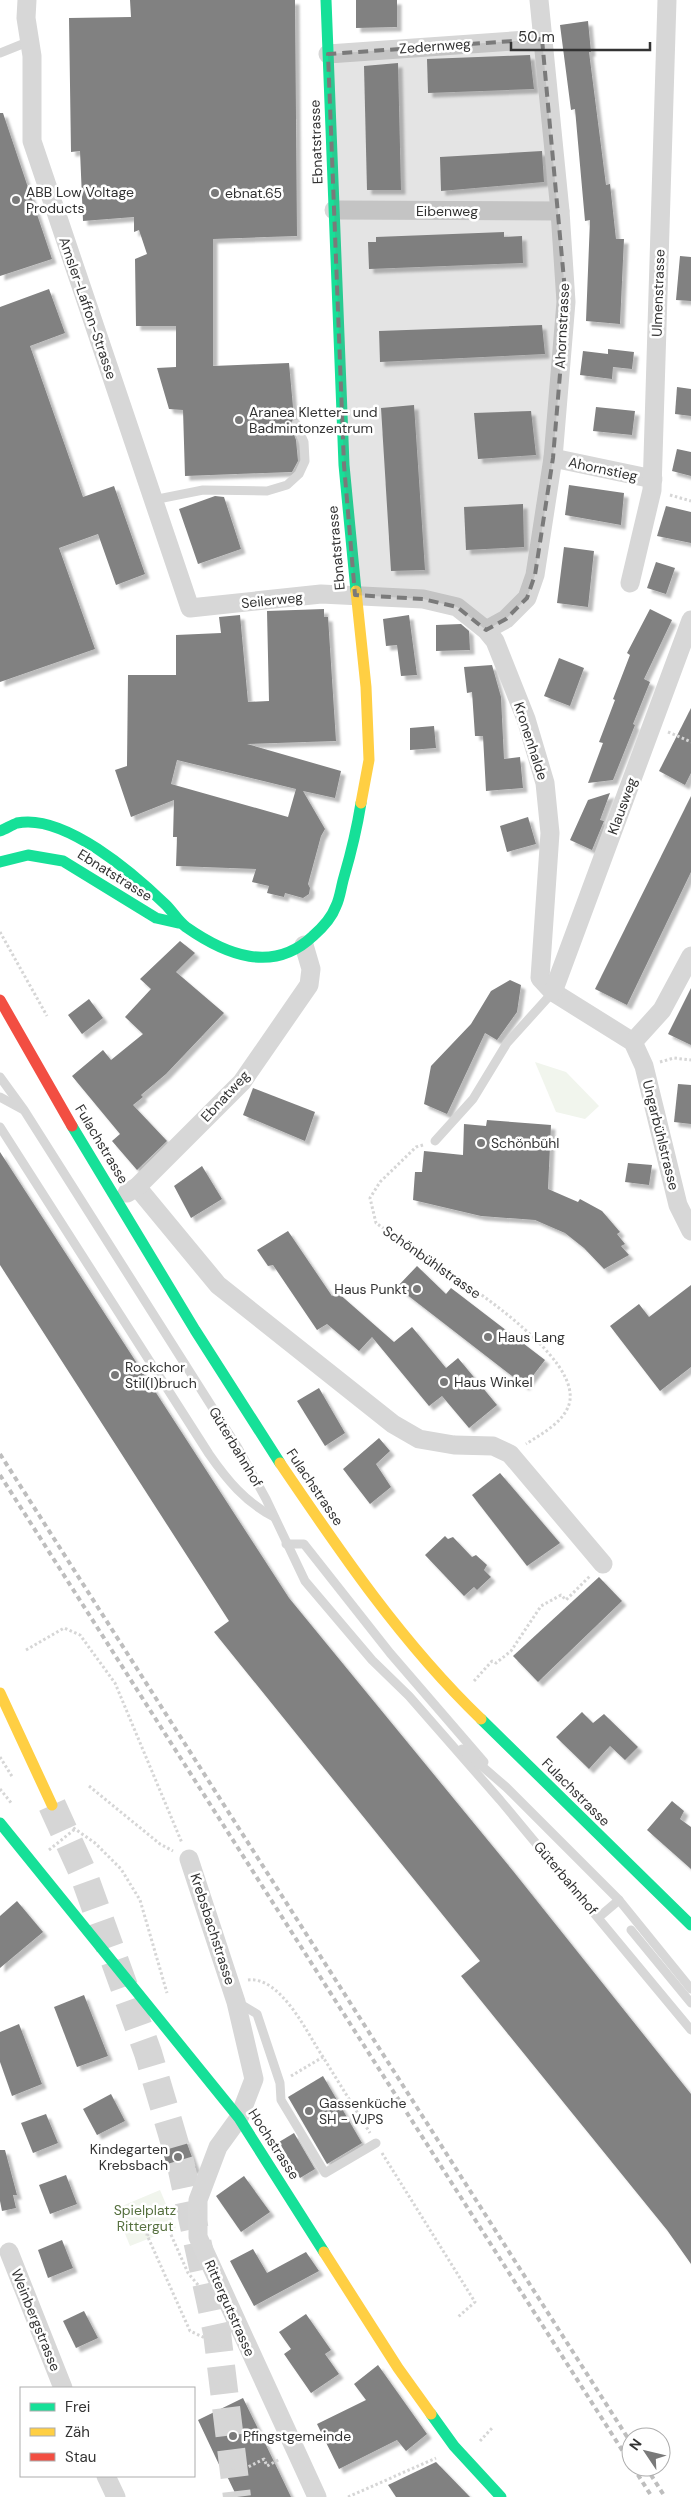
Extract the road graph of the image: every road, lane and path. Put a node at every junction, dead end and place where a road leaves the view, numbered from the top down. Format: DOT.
graph roads {
  1 [pos="27,0"];
  2 [pos="326,0"];
  3 [pos="539,0"];
  4 [pos="666,0"];
  5 [pos="542,39"];
  6 [pos="30,41"];
  7 [pos="0,53"];
  8 [pos="328,54"];
  9 [pos="334,210"];
  10 [pos="560,212"];
  11 [pos="296,424"];
  12 [pos="553,458"];
  13 [pos="653,479"];
  14 [pos="681,498"];
  15 [pos="153,500"];
  16 [pos="691,501"];
  17 [pos="630,582"];
  18 [pos="355,595"];
  19 [pos="190,608"];
  20 [pos="691,620"];
  21 [pos="486,630"];
  22 [pos="678,736"];
  23 [pos="691,742"];
  24 [pos="0,831"];
  25 [pos="0,862"];
  26 [pos="184,925"];
  27 [pos="0,932"];
  28 [pos="304,945"];
  29 [pos="691,956"];
  30 [pos="553,992"];
  31 [pos="0,1000"];
  32 [pos="47,1016"];
  33 [pos="633,1042"];
  34 [pos="691,1060"];
  35 [pos="644,1066"];
  36 [pos="0,1077"];
  37 [pos="0,1097"];
  38 [pos="24,1110"];
  39 [pos="0,1128"];
  40 [pos="435,1141"];
  41 [pos="137,1187"];
  42 [pos="117,1200"];
  43 [pos="691,1230"];
  44 [pos="510,1454"];
  45 [pos="274,1517"];
  46 [pos="286,1544"];
  47 [pos="603,1564"];
  48 [pos="26,1650"];
  49 [pos="473,1682"];
  50 [pos="0,1693"];
  51 [pos="438,1728"];
  52 [pos="0,1757"];
  53 [pos="19,1784"];
  54 [pos="89,1786"];
  55 [pos="506,1787"];
  56 [pos="52,1805"];
  57 [pos="60,1819"];
  58 [pos="0,1823"];
  59 [pos="75,1829"];
  60 [pos="49,1850"];
  61 [pos="189,1860"];
  62 [pos="619,1900"];
  63 [pos="599,1917"];
  64 [pos="691,1925"];
  65 [pos="630,1930"];
  66 [pos="691,1989"];
  67 [pos="167,1992"];
  68 [pos="236,2002"];
  69 [pos="691,2003"];
  70 [pos="691,2030"];
  71 [pos="323,2057"];
  72 [pos="280,2083"];
  73 [pos="239,2118"];
  74 [pos="376,2143"];
  75 [pos="9,2252"];
  76 [pos="222,2290"];
  77 [pos="458,2317"];
  78 [pos="254,2362"];
  79 [pos="63,2387"];
  80 [pos="493,2427"];
  81 [pos="474,2448"];
  82 [pos="444,2454"];
  83 [pos="264,2459"];
  84 [pos="233,2468"];
  85 [pos="106,2477"];
  86 [pos="116,2497"];
  87 [pos="317,2497"];
  88 [pos="348,2497"];
  89 [pos="501,2497"];
  1 -- 6 [label="street, Amsler-Laffon-Strasse"];
  2 -- 8 [label="main road, Ebnatstrasse"];
  3 -- 5 [label="street, Ahornstrasse"];
  4 -- 13 [label="street, Ulmenstrasse"];
  5 -- 8 [label="street, Zedernweg"];
  5 -- 10 [label="street, Ahornstrasse"];
  6 -- 7 [label="lane"];
  6 -- 15 [label="street, Amsler-Laffon-Strasse"];
  8 -- 9 [label="main road, Ebnatstrasse"];
  9 -- 10 [label="street, Eibenweg"];
  9 -- 18 [label="main road, Ebnatstrasse"];
  10 -- 12 [label="street, Ahornstrasse"];
  11 -- 15 [label="lane"];
  12 -- 13 [label="street, Ahornstieg"];
  12 -- 21 [label="street, Ahornstrasse"];
  13 -- 17 [label="street, Ulmenstrasse"];
  14 -- 16 [label="path"];
  15 -- 19 [label="street, Amsler-Laffon-Strasse"];
  18 -- 19 [label="street, Seilerweg"];
  18 -- 21 [label="street, Kronenhalde"];
  18 -- 28 [label="main road, Ebnatstrasse"];
  20 -- 30 [label="street, Klausweg"];
  21 -- 30 [label="street, Kronenhalde"];
  22 -- 23 [label="path"];
  24 -- 26 [label="main road, Ebnatstrasse"];
  25 -- 26 [label="main road, Ebnatstrasse"];
  26 -- 28 [label="main road, Ebnatstrasse"];
  27 -- 32 [label="path"];
  28 -- 41 [label="street, Ebnatweg"];
  29 -- 33 [label="street"];
  30 -- 33 [label="street, Kronenhalde"];
  30 -- 40 [label="lane"];
  31 -- 42 [label="main road, Fulachstrasse"];
  33 -- 35 [label="street"];
  34 -- 35 [label="path"];
  35 -- 43 [label="street, Ungarbühlstrasse"];
  36 -- 38 [label="lane, Güterbahnhof"];
  37 -- 38 [label="lane"];
  38 -- 45 [label="lane, Güterbahnhof"];
  39 -- 45 [label="lane"];
  40 -- 44 [label="path, Schönbühlstrasse"];
  41 -- 42 [label="street, Ebnatweg"];
  41 -- 44 [label="street"];
  42 -- 64 [label="main road, Fulachstrasse"];
  44 -- 47 [label="street"];
  45 -- 46 [label="lane, Güterbahnhof"];
  46 -- 51 [label="lane, Güterbahnhof"];
  46 -- 55 [label="lane"];
  47 -- 49 [label="path"];
  48 -- 61 [label="path"];
  50 -- 56 [label="main road"];
  51 -- 55 [label="lane, Güterbahnhof"];
  51 -- 63 [label="lane, Güterbahnhof"];
  52 -- 53 [label="path"];
  54 -- 61 [label="path, Krebsbachstrasse"];
  55 -- 62 [label="lane, Güterbahnhof"];
  57 -- 59 [label="path"];
  58 -- 73 [label="main road, Hochstrasse"];
  59 -- 60 [label="path"];
  59 -- 67 [label="path"];
  61 -- 68 [label="street, Krebsbachstrasse"];
  62 -- 63 [label="lane"];
  62 -- 66 [label="lane, Güterbahnhof"];
  63 -- 70 [label="lane, Güterbahnhof"];
  65 -- 69 [label="lane"];
  68 -- 71 [label="path"];
  68 -- 72 [label="lane"];
  68 -- 73 [label="street, Krebsbachstrasse"];
  71 -- 72 [label="path"];
  71 -- 74 [label="path"];
  72 -- 74 [label="lane"];
  73 -- 76 [label="street, Rittergutstrasse"];
  73 -- 89 [label="main road, Hochstrasse"];
  74 -- 77 [label="path"];
  75 -- 79 [label="street, Weinbergstrasse"];
  76 -- 78 [label="street, Rittergutstrasse"];
  76 -- 78 [label="path"];
  78 -- 87 [label="street, Rittergutstrasse"];
  80 -- 81 [label="path"];
  82 -- 88 [label="path"];
  83 -- 84 [label="path"];
  85 -- 86 [label="street"];
}
